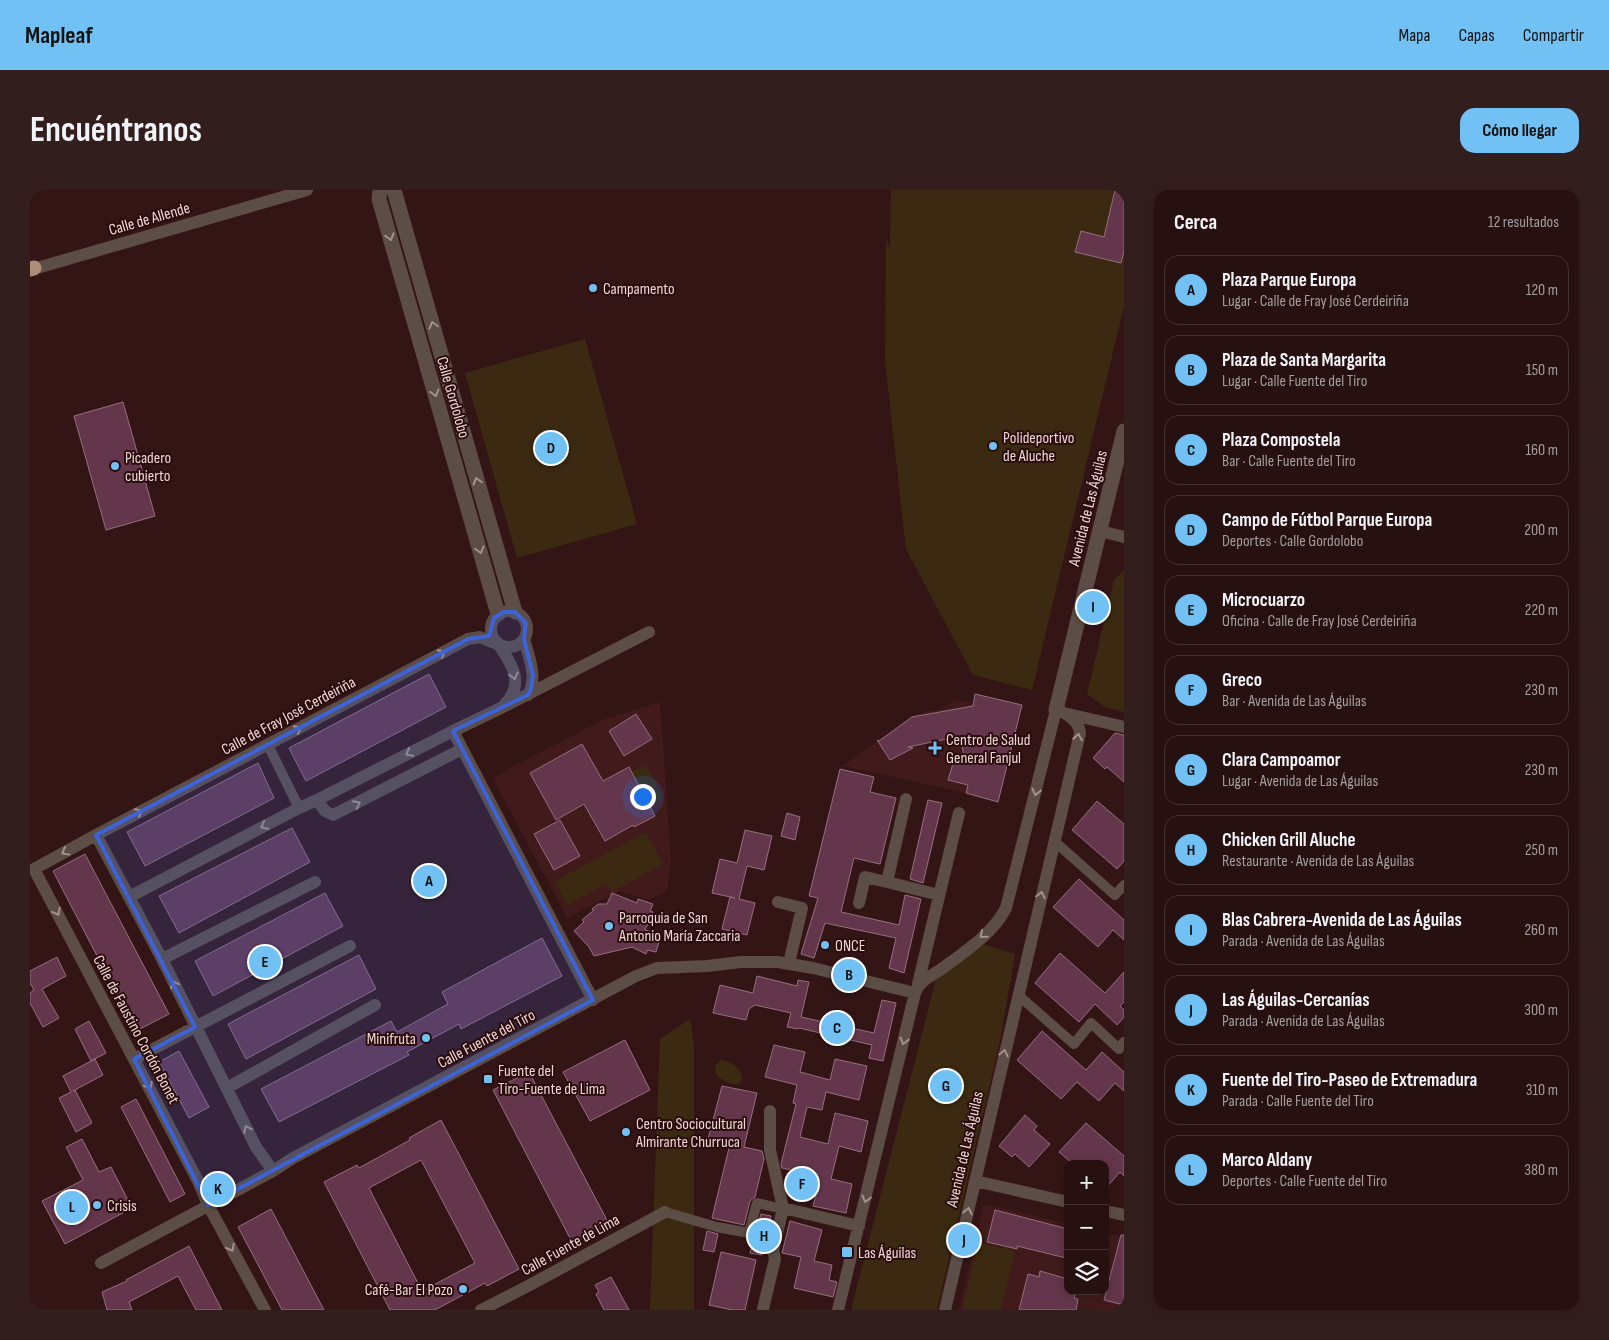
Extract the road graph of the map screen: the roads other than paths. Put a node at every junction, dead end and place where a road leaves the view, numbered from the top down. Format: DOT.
graph roads {
  1 [pos="307,190"];
  2 [pos="380,190"];
  3 [pos="394,190"];
  4 [pos="31,269"];
  5 [pos="1124,431"];
  6 [pos="1100,531"];
  7 [pos="1124,537"];
  8 [pos="515,612"];
  9 [pos="498,614"];
  10 [pos="648,632"];
  11 [pos="524,639"];
  12 [pos="498,644"];
  13 [pos="528,694"];
  14 [pos="503,707"];
  15 [pos="1060,711"];
  16 [pos="1124,727"];
  17 [pos="453,731"];
  18 [pos="268,745"];
  19 [pos="462,750"];
  20 [pos="906,799"];
  21 [pos="318,800"];
  22 [pos="299,808"];
  23 [pos="959,814"];
  24 [pos="96,835"];
  25 [pos="1054,841"];
  26 [pos="34,868"];
  27 [pos="315,882"];
  28 [pos="887,882"];
  29 [pos="1124,885"];
  30 [pos="939,895"];
  31 [pos="129,897"];
  32 [pos="778,902"];
  33 [pos="859,903"];
  34 [pos="350,946"];
  35 [pos="162,959"];
  36 [pos="789,963"];
  37 [pos="917,989"];
  38 [pos="1018,995"];
  39 [pos="593,1000"];
  40 [pos="375,1005"];
  41 [pos="195,1027"];
  42 [pos="1124,1042"];
  43 [pos="134,1059"];
  44 [pos="228,1088"];
  45 [pos="770,1111"];
  46 [pos="273,1171"];
  47 [pos="975,1180"];
  48 [pos="1064,1201"];
  49 [pos="208,1205"];
  50 [pos="778,1208"];
  51 [pos="665,1212"];
  52 [pos="1109,1212"];
  53 [pos="1124,1215"];
  54 [pos="859,1226"];
  55 [pos="102,1263"];
  56 [pos="487,1309"];
  57 [pos="763,1309"];
  58 [pos="265,1310"];
  59 [pos="838,1310"];
  60 [pos="945,1310"];
  1 -- 4 [label="street, Calle de Allende"];
  2 -- 9 [label="street, Calle Gordolobo, one-way"];
  8 -- 3 [label="street, Calle Gordolobo, one-way"];
  5 -- 6 [label="street, Avenida de Las Águilas"];
  6 -- 7 [label="street"];
  6 -- 15 [label="street, Avenida de Las Águilas"];
  8 -- 9 [label="street"];
  8 -- 11 [label="street"];
  9 -- 12 [label="street"];
  10 -- 13 [label="street"];
  11 -- 12 [label="street"];
  11 -- 13 [label="street"];
  12 -- 14 [label="street, one-way"];
  18 -- 12 [label="street, Calle de Fray José Cerdeiriña, one-way"];
  13 -- 14 [label="street"];
  14 -- 17 [label="street"];
  15 -- 16 [label="street"];
  25 -- 15 [label="street, Avenida de Las Águilas, one-way"];
  15 -- 37 [label="street, Avenida de Las Águilas, one-way"];
  17 -- 19 [label="street"];
  17 -- 21 [label="street, one-way"];
  18 -- 22 [label="street"];
  24 -- 18 [label="street, Calle de Fray José Cerdeiriña, one-way"];
  21 -- 19 [label="street, one-way"];
  19 -- 39 [label="street"];
  20 -- 28 [label="street"];
  21 -- 22 [label="street"];
  22 -- 31 [label="street, one-way"];
  23 -- 30 [label="street"];
  24 -- 26 [label="street, Calle de Fray José Cerdeiriña, one-way"];
  24 -- 31 [label="street"];
  25 -- 29 [label="street"];
  38 -- 25 [label="street, Avenida de Las Águilas, one-way"];
  26 -- 43 [label="street, Calle de Faustino Cordón Bonet, one-way"];
  27 -- 35 [label="street"];
  28 -- 30 [label="street"];
  28 -- 33 [label="street"];
  30 -- 37 [label="street"];
  31 -- 35 [label="street"];
  32 -- 36 [label="street"];
  34 -- 41 [label="street"];
  41 -- 35 [label="street, one-way"];
  36 -- 37 [label="street, Calle Fuente del Tiro"];
  36 -- 39 [label="street, Calle Fuente del Tiro"];
  37 -- 54 [label="street, one-way"];
  38 -- 42 [label="street"];
  47 -- 38 [label="street, Avenida de Las Águilas, one-way"];
  39 -- 46 [label="street, Calle Fuente del Tiro"];
  40 -- 44 [label="street"];
  41 -- 43 [label="street"];
  41 -- 44 [label="street"];
  43 -- 49 [label="street, Calle de Faustino Cordón Bonet, one-way"];
  46 -- 44 [label="street, one-way"];
  45 -- 50 [label="street"];
  46 -- 49 [label="street, Calle Fuente del Tiro"];
  47 -- 48 [label="street"];
  60 -- 47 [label="street, Avenida de Las Águilas, one-way"];
  49 -- 55 [label="street, Calle Fuente del Tiro"];
  49 -- 58 [label="street, Calle de Faustino Cordón Bonet, one-way"];
  50 -- 51 [label="street"];
  50 -- 54 [label="street"];
  50 -- 57 [label="street"];
  51 -- 56 [label="street, Calle Fuente de Lima"];
  52 -- 53 [label="street"];
  54 -- 59 [label="street"];
}
